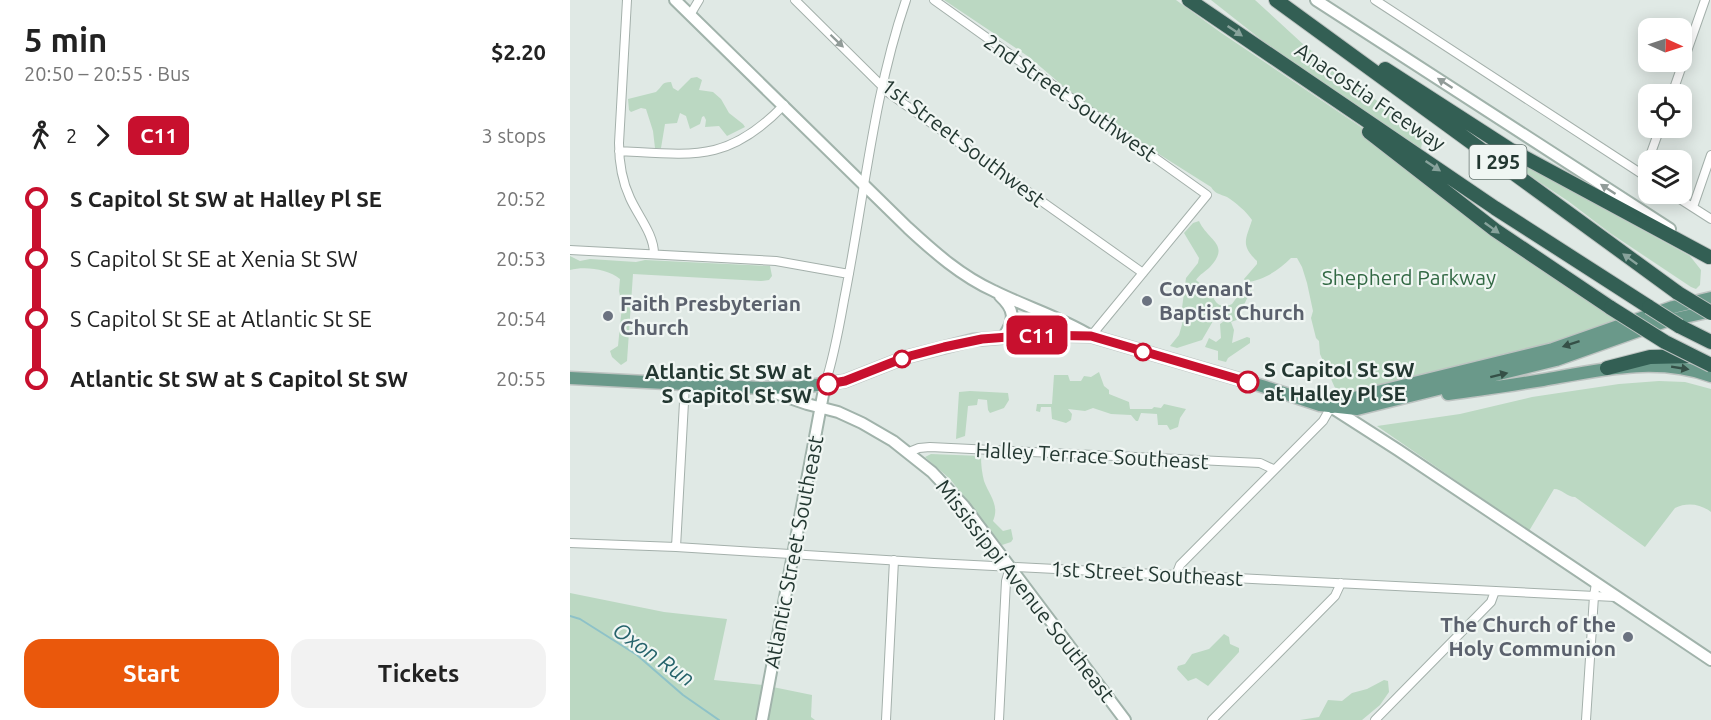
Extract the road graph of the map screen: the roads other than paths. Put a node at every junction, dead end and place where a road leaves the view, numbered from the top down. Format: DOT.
graph roads {
  1 [pos="627,0"];
  2 [pos="675,0"];
  3 [pos="699,0"];
  4 [pos="795,0"];
  5 [pos="906,0"];
  6 [pos="934,0"];
  7 [pos="1190,0"];
  8 [pos="1276,0"];
  9 [pos="1316,0"];
  10 [pos="1375,0"];
  11 [pos="1705,0"];
  12 [pos="690,15"];
  13 [pos="1318,31"];
  14 [pos="1281,62"];
  15 [pos="1675,84"];
  16 [pos="883,86"];
  17 [pos="784,105"];
  18 [pos="619,151"];
  19 [pos="1711,155"];
  20 [pos="1638,171"];
  21 [pos="865,184"];
  22 [pos="1688,204"];
  23 [pos="1693,207"];
  24 [pos="1711,219"];
  25 [pos="570,250"];
  26 [pos="654,254"];
  27 [pos="1710,258"];
  28 [pos="1143,273"];
  29 [pos="849,274"];
  30 [pos="996,292"];
  31 [pos="1711,298"];
  32 [pos="1711,312"];
  33 [pos="1004,336"];
  34 [pos="1091,336"];
  35 [pos="1711,342"];
  36 [pos="1711,360"];
  37 [pos="1711,365"];
  38 [pos="1607,368"];
  39 [pos="1711,376"];
  40 [pos="570,378"];
  41 [pos="685,384"];
  42 [pos="825,384"];
  43 [pos="761,388"];
  44 [pos="1402,399"];
  45 [pos="1331,407"];
  46 [pos="821,408"];
  47 [pos="909,452"];
  48 [pos="1274,470"];
  49 [pos="570,543"];
  50 [pos="676,547"];
  51 [pos="795,554"];
  52 [pos="894,560"];
  53 [pos="1010,567"];
  54 [pos="1176,575"];
  55 [pos="1341,583"];
  56 [pos="1596,583"];
  57 [pos="1495,591"];
  58 [pos="1594,596"];
  59 [pos="1616,597"];
  60 [pos="1711,660"];
  61 [pos="762,720"];
  62 [pos="886,720"];
  63 [pos="999,720"];
  64 [pos="1125,720"];
  65 [pos="1212,720"];
  66 [pos="1375,720"];
  67 [pos="1586,720"];
  1 -- 18 [label="street"];
  2 -- 12 [label="street"];
  3 -- 12 [label="street"];
  4 -- 16 [label="street, 1st Street Southwest, one-way"];
  5 -- 16 [label="street"];
  6 -- 28 [label="street, 2nd Street Southwest"];
  7 -- 14 [label="highway, Anacostia Freeway / I 295, one-way"];
  8 -- 13 [label="highway, Anacostia Freeway / I 295"];
  27 -- 9 [label="street, one-way"];
  10 -- 20 [label="street"];
  11 -- 15 [label="street"];
  12 -- 17 [label="street"];
  13 -- 27 [label="highway"];
  32 -- 13 [label="highway, Anacostia Freeway / I 295, one-way, bridge"];
  14 -- 35 [label="highway, Anacostia Freeway / I 295, one-way, bridge"];
  14 -- 37 [label="highway, one-way, bridge"];
  16 -- 21 [label="street"];
  16 -- 28 [label="street, 1st Street Southwest"];
  17 -- 18 [label="street"];
  17 -- 21 [label="street"];
  18 -- 26 [label="street"];
  19 -- 23 [label="street"];
  21 -- 29 [label="street"];
  21 -- 30 [label="street"];
  22 -- 23 [label="street"];
  23 -- 24 [label="street"];
  25 -- 26 [label="street"];
  26 -- 29 [label="street"];
  28 -- 34 [label="street"];
  29 -- 42 [label="street"];
  30 -- 33 [label="street"];
  30 -- 34 [label="street"];
  31 -- 45 [label="main road, one-way"];
  44 -- 32 [label="main road, one-way"];
  33 -- 34 [label="main road"];
  33 -- 42 [label="main road"];
  34 -- 45 [label="main road"];
  36 -- 38 [label="highway"];
  38 -- 39 [label="main road, one-way"];
  38 -- 44 [label="main road"];
  40 -- 41 [label="main road"];
  41 -- 43 [label="main road"];
  41 -- 50 [label="street"];
  42 -- 43 [label="main road"];
  42 -- 46 [label="street, Atlantic Street Southeast"];
  43 -- 46 [label="street, Mississippi Avenue Southeast"];
  44 -- 45 [label="main road"];
  45 -- 48 [label="street"];
  45 -- 56 [label="street"];
  46 -- 47 [label="street, Mississippi Avenue Southeast"];
  46 -- 51 [label="street, Atlantic Street Southeast"];
  47 -- 48 [label="street, Halley Terrace Southeast"];
  47 -- 53 [label="street, Mississippi Avenue Southeast"];
  48 -- 54 [label="street"];
  49 -- 50 [label="street, 1st Street Southeast"];
  50 -- 51 [label="street, 1st Street Southeast"];
  51 -- 52 [label="street, 1st Street Southeast"];
  51 -- 61 [label="street, Atlantic Street Southeast"];
  52 -- 53 [label="street, 1st Street Southeast"];
  52 -- 62 [label="street"];
  53 -- 54 [label="street, 1st Street Southeast"];
  53 -- 63 [label="street"];
  53 -- 64 [label="street, Mississippi Avenue Southeast"];
  54 -- 55 [label="street, 1st Street Southeast"];
  55 -- 57 [label="street, 1st Street Southeast"];
  55 -- 65 [label="street"];
  56 -- 58 [label="street"];
  56 -- 59 [label="street"];
  57 -- 58 [label="street, 1st Street Southeast"];
  57 -- 66 [label="street"];
  58 -- 59 [label="street, 1st Street Southeast"];
  58 -- 67 [label="street"];
  59 -- 60 [label="street"];
}
